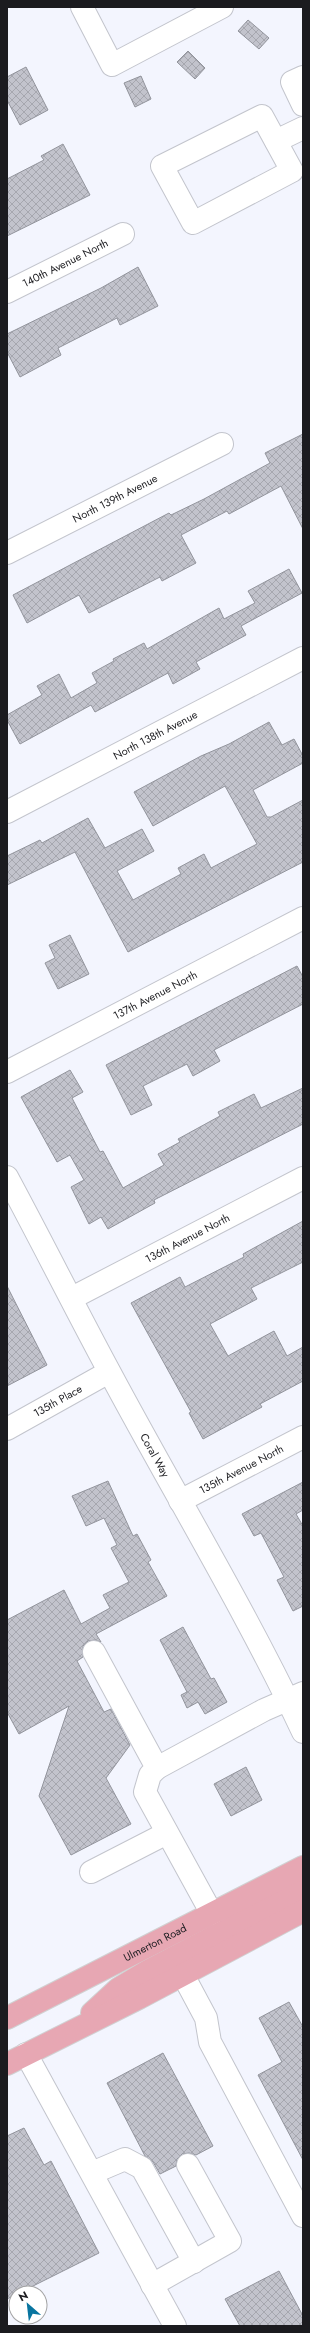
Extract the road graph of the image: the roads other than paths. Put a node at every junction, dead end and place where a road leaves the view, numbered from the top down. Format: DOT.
graph roads {
  1 [pos="82,7"];
  2 [pos="222,7"];
  3 [pos="303,77"];
  4 [pos="303,105"];
  5 [pos="303,128"];
  6 [pos="276,141"];
  7 [pos="123,234"];
  8 [pos="7,292"];
  9 [pos="222,444"];
  10 [pos="7,553"];
  11 [pos="303,658"];
  12 [pos="7,812"];
  13 [pos="303,918"];
  14 [pos="7,1072"];
  15 [pos="7,1177"];
  16 [pos="303,1178"];
  17 [pos="72,1298"];
  18 [pos="109,1372"];
  19 [pos="7,1429"];
  20 [pos="303,1437"];
  21 [pos="180,1501"];
  22 [pos="94,1652"];
  23 [pos="296,1697"];
  24 [pos="303,1732"];
  25 [pos="157,1768"];
  26 [pos="167,1833"];
  27 [pos="303,1867"];
  28 [pos="91,1872"];
  29 [pos="303,1890"];
  30 [pos="303,1911"];
  31 [pos="212,1914"];
  32 [pos="183,1975"];
  33 [pos="7,2018"];
  34 [pos="70,2032"];
  35 [pos="26,2054"];
  36 [pos="7,2064"];
  37 [pos="188,2165"];
  38 [pos="92,2174"];
  39 [pos="303,2216"];
  40 [pos="194,2262"];
  41 [pos="152,2284"];
  42 [pos="175,2326"];
  1 -- 2 [label="street"];
  3 -- 4 [label="street"];
  5 -- 6 [label="street"];
  6 -- 6 [label="street"];
  7 -- 8 [label="street, 140th Avenue North"];
  9 -- 10 [label="street, North 139th Avenue"];
  11 -- 12 [label="street, North 138th Avenue"];
  13 -- 14 [label="street, 137th Avenue North"];
  15 -- 17 [label="street, Coral Way"];
  16 -- 17 [label="street, 136th Avenue North"];
  17 -- 18 [label="street, Coral Way"];
  18 -- 19 [label="street, 135th Place"];
  18 -- 21 [label="street, Coral Way"];
  20 -- 21 [label="street, 135th Avenue North"];
  21 -- 23 [label="street, Coral Way"];
  22 -- 25 [label="street"];
  23 -- 24 [label="street, Coral Way"];
  23 -- 25 [label="street"];
  25 -- 26 [label="street"];
  26 -- 28 [label="street"];
  26 -- 31 [label="street"];
  27 -- 31 [label="main road, Ulmerton Road"];
  29 -- 34 [label="main road, Ulmerton Road"];
  30 -- 32 [label="main road, Ulmerton Road"];
  31 -- 33 [label="main road, Ulmerton Road"];
  32 -- 34 [label="main road, Ulmerton Road"];
  32 -- 39 [label="street"];
  34 -- 35 [label="main road, Ulmerton Road"];
  35 -- 36 [label="main road, Ulmerton Road"];
  35 -- 38 [label="street"];
  37 -- 40 [label="street"];
  38 -- 40 [label="street"];
  38 -- 41 [label="street"];
  40 -- 41 [label="street"];
  41 -- 42 [label="street"];
}
